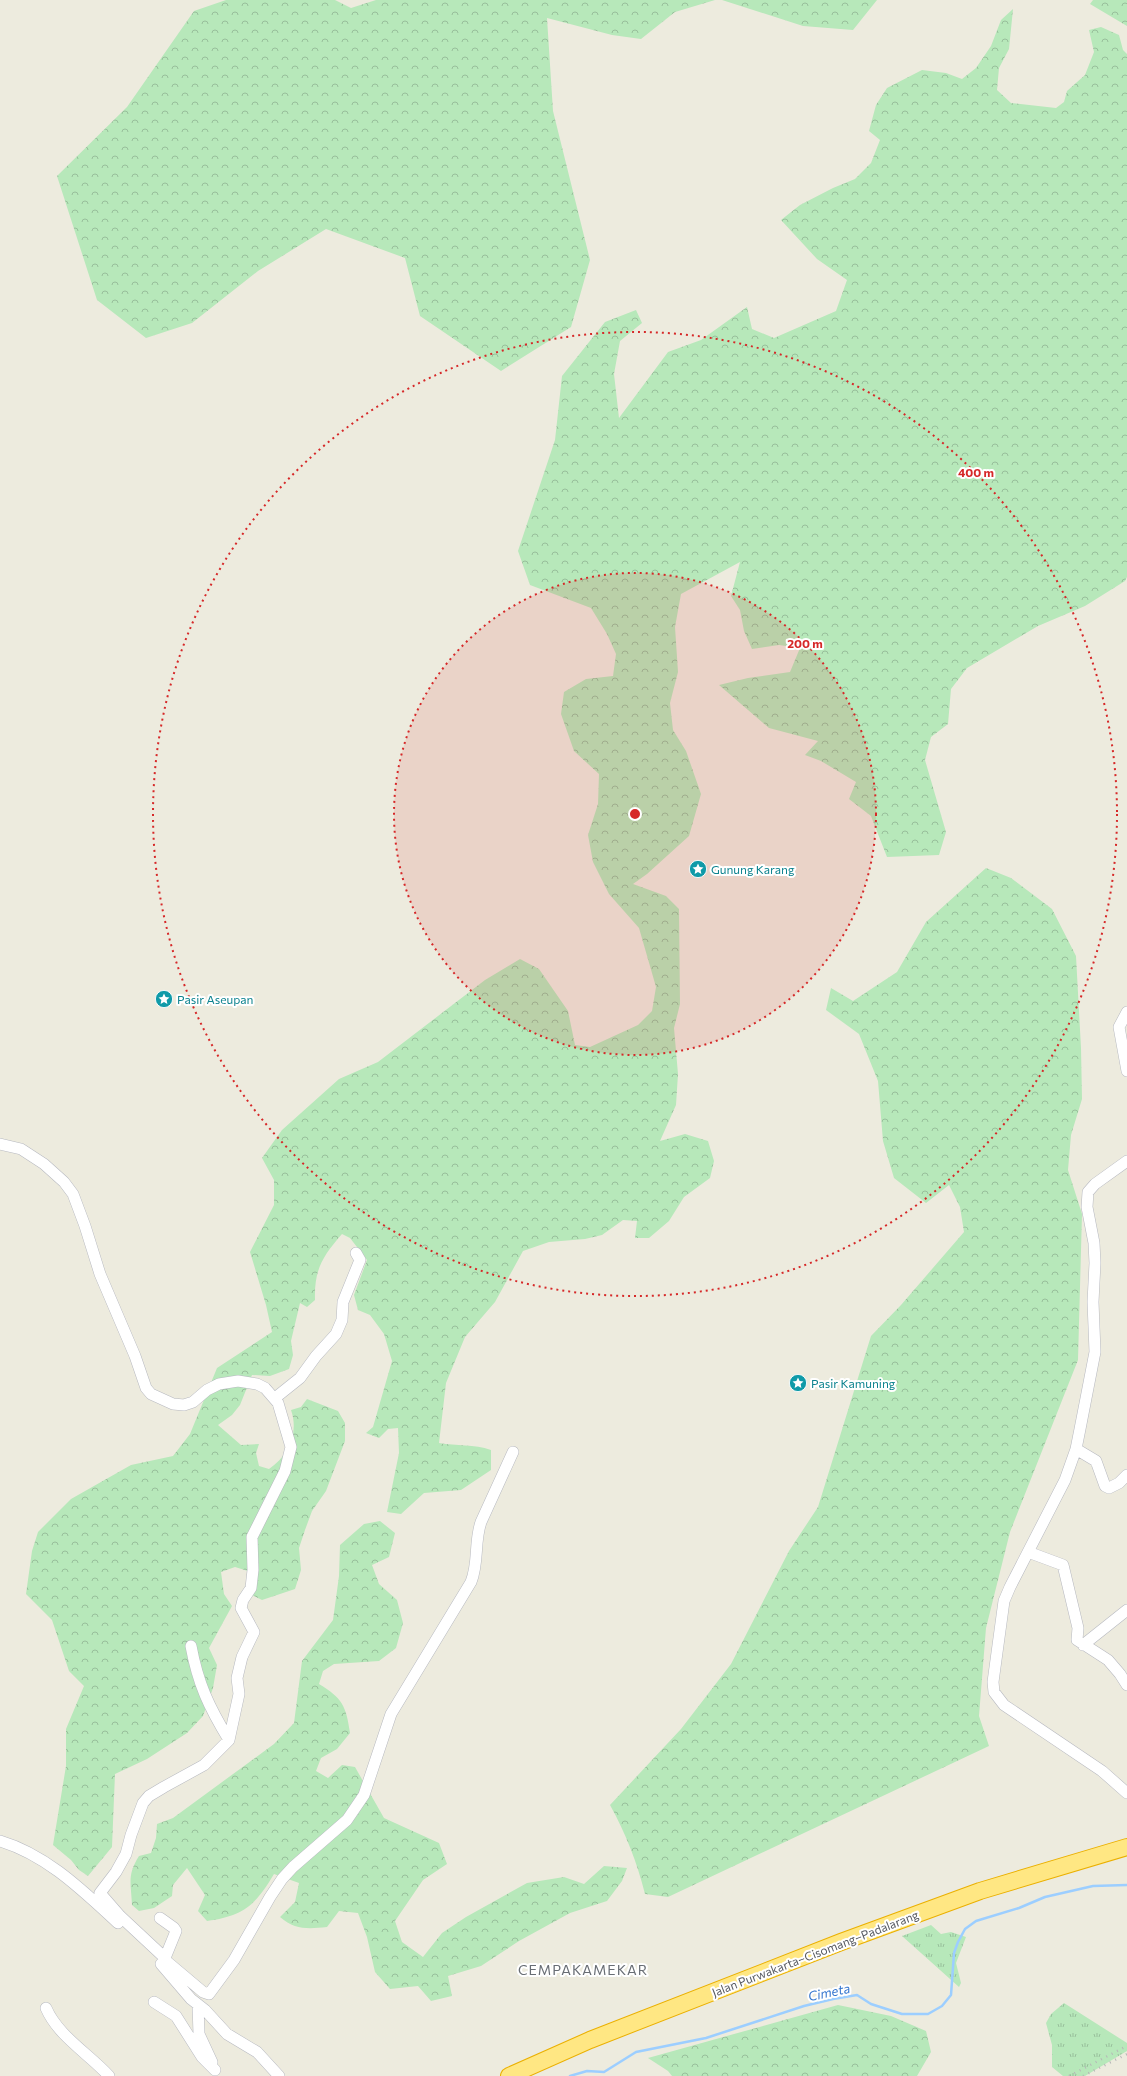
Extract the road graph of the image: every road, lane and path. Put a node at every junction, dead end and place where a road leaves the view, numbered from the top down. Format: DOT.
graph roads {
  1 [pos="1127,1012"];
  2 [pos="1127,1071"];
  3 [pos="0,1144"];
  4 [pos="1127,1161"];
  5 [pos="356,1254"];
  6 [pos="275,1398"];
  7 [pos="1076,1449"];
  8 [pos="513,1452"];
  9 [pos="1127,1475"];
  10 [pos="1028,1552"];
  11 [pos="1127,1610"];
  12 [pos="1083,1645"];
  13 [pos="191,1646"];
  14 [pos="1127,1685"];
  15 [pos="229,1740"];
  16 [pos="1127,1793"];
  17 [pos="0,1841"];
  18 [pos="1127,1847"];
  19 [pos="160,1918"];
  20 [pos="165,1962"];
  21 [pos="154,2002"];
  22 [pos="198,2005"];
  23 [pos="46,2008"];
  24 [pos="216,2073"];
  25 [pos="109,2076"];
  26 [pos="279,2076"];
  27 [pos="509,2076"];
  1 -- 2 [label="street"];
  3 -- 6 [label="street"];
  4 -- 7 [label="street"];
  5 -- 6 [label="street"];
  6 -- 15 [label="street"];
  7 -- 9 [label="street"];
  7 -- 10 [label="street"];
  8 -- 20 [label="street"];
  10 -- 12 [label="street"];
  10 -- 16 [label="street"];
  11 -- 12 [label="street"];
  12 -- 14 [label="street"];
  13 -- 15 [label="street"];
  15 -- 20 [label="street"];
  17 -- 20 [label="street"];
  18 -- 27 [label="highway, Jalan Purwakarta–Cisomang–Padalarang"];
  19 -- 20 [label="street"];
  20 -- 22 [label="street"];
  21 -- 24 [label="street"];
  22 -- 24 [label="street"];
  22 -- 26 [label="street"];
  23 -- 25 [label="street"];
}
